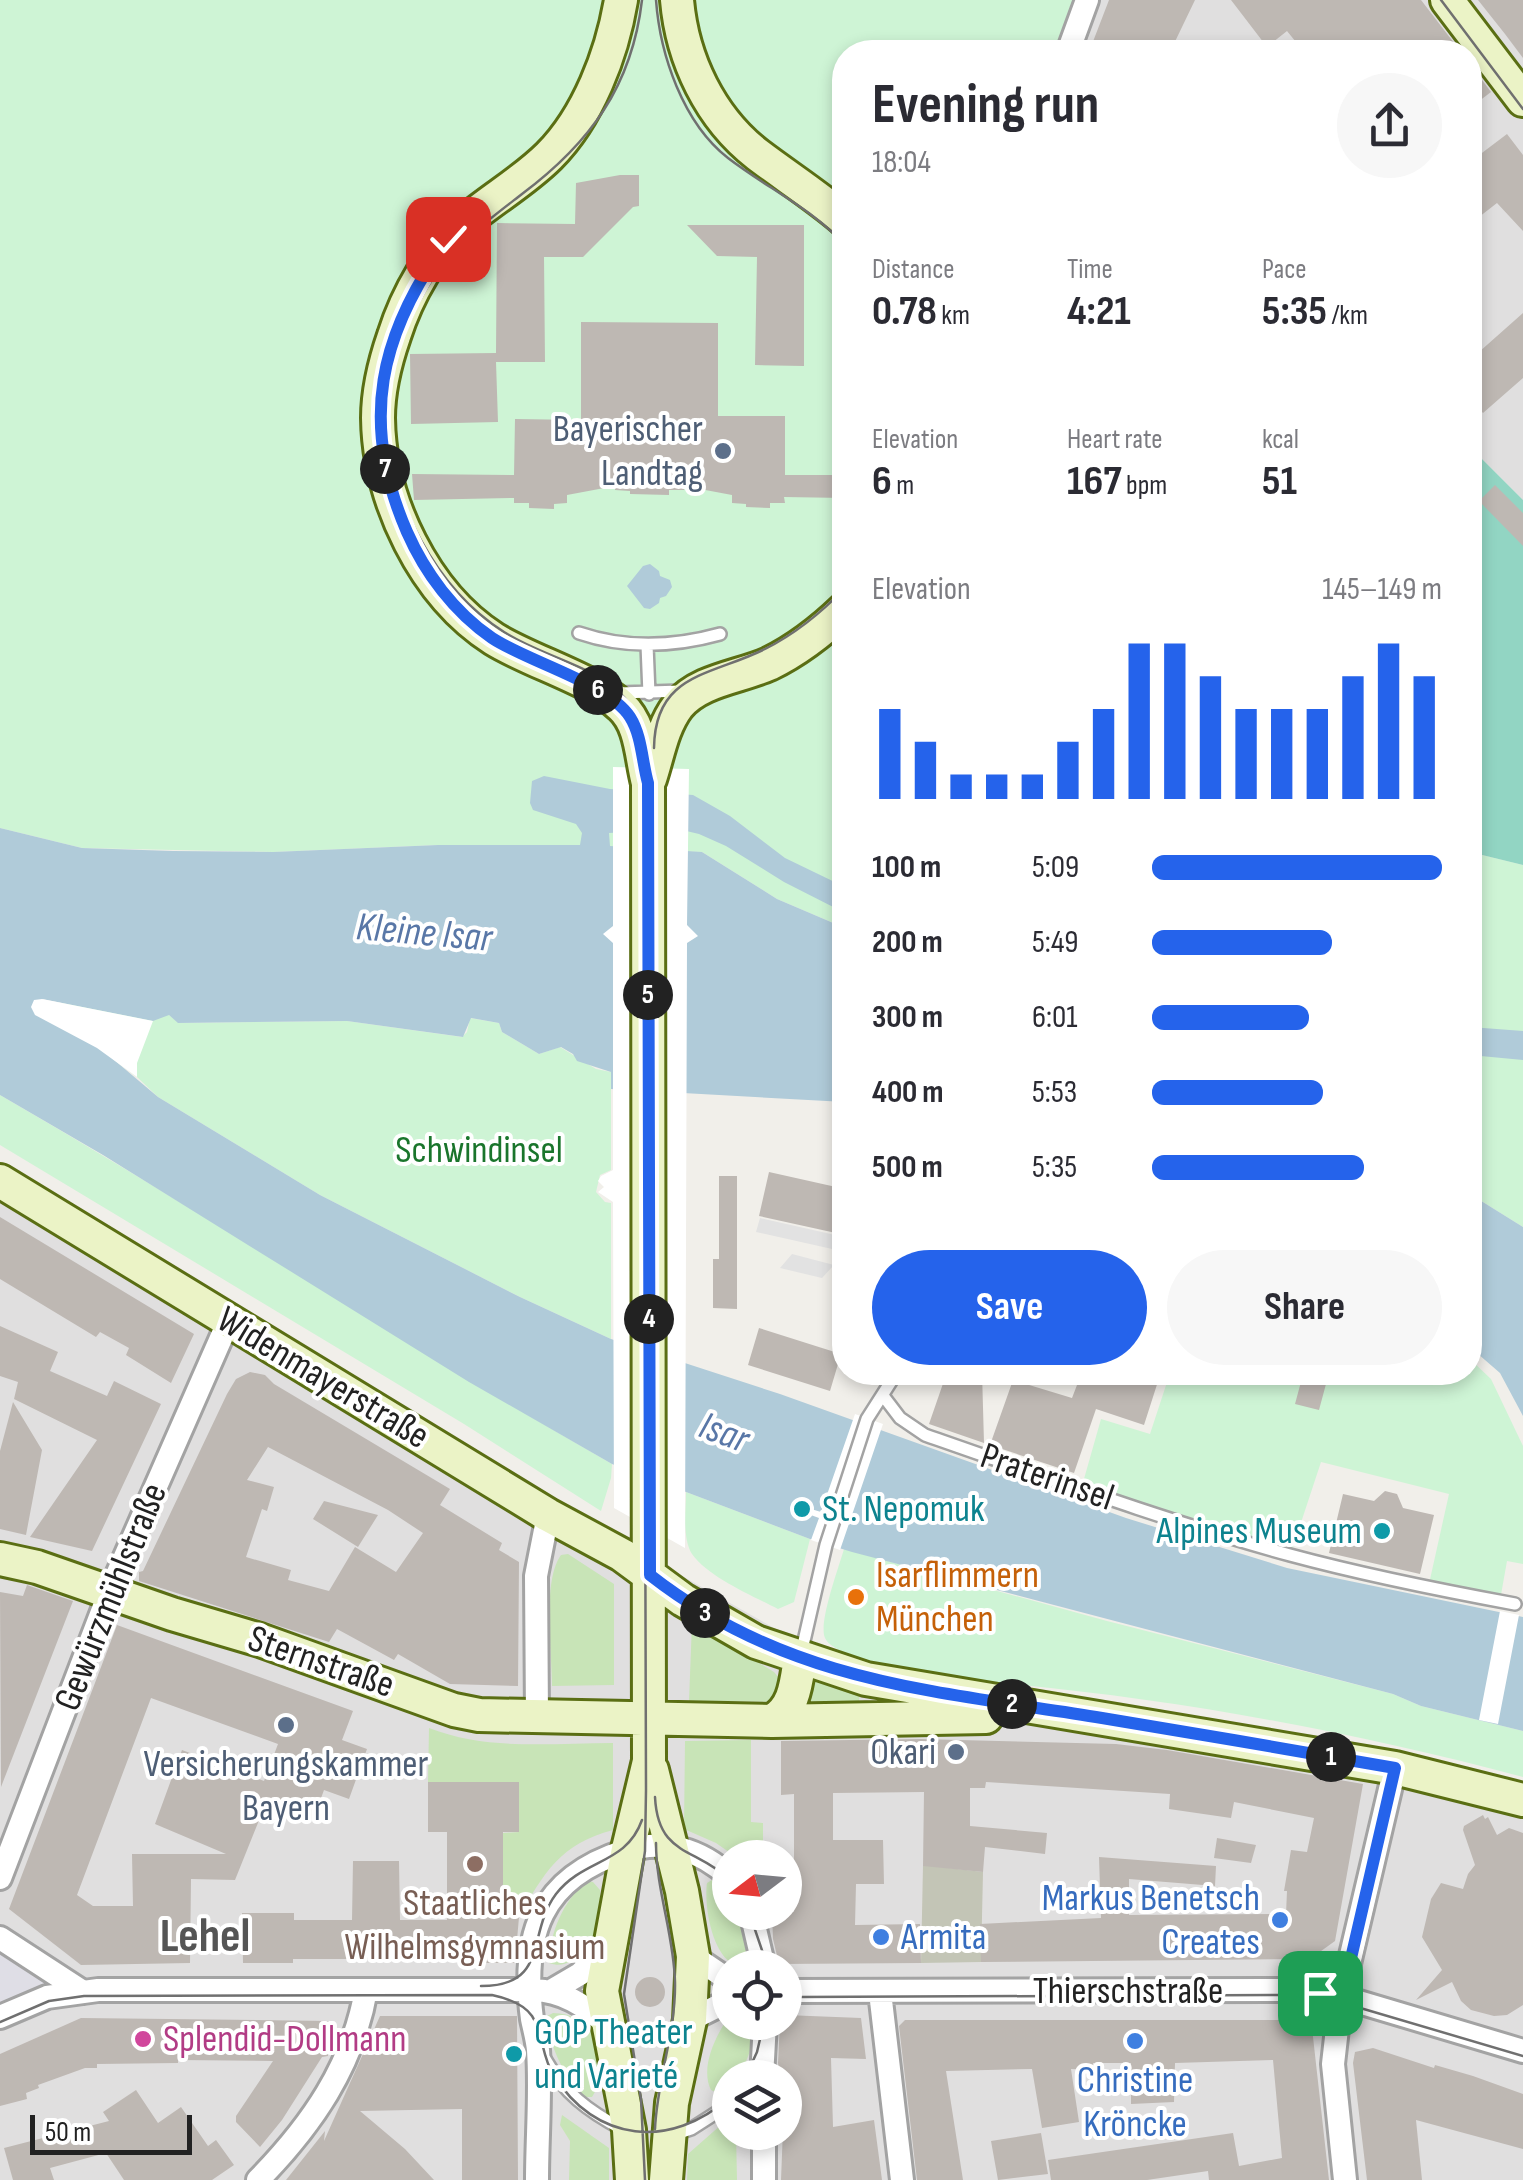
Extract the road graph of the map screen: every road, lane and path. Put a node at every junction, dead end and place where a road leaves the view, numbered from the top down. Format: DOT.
graph roads {
  1 [pos="622,0"];
  2 [pos="677,0"];
  3 [pos="1087,0"];
  4 [pos="1447,0"];
  5 [pos="1072,40"];
  6 [pos="1477,40"];
  7 [pos="1482,46"];
  8 [pos="1523,100"];
  9 [pos="832,209"];
  10 [pos="832,624"];
  11 [pos="579,634"];
  12 [pos="720,634"];
  13 [pos="647,645"];
  14 [pos="696,690"];
  15 [pos="600,692"];
  16 [pos="649,694"];
  17 [pos="649,773"];
  18 [pos="0,1181"];
  19 [pos="228,1320"];
  20 [pos="891,1385"];
  21 [pos="884,1397"];
  22 [pos="548,1515"];
  23 [pos="0,1558"];
  24 [pos="648,1574"];
  25 [pos="110,1591"];
  26 [pos="1515,1604"];
  27 [pos="800,1658"];
  28 [pos="537,1718"];
  29 [pos="1100,1718"];
  30 [pos="649,1719"];
  31 [pos="772,1721"];
  32 [pos="649,1761"];
  33 [pos="1395,1768"];
  34 [pos="1523,1800"];
  35 [pos="670,1847"];
  36 [pos="628,1850"];
  37 [pos="712,1863"];
  38 [pos="0,1878"];
  39 [pos="0,1938"];
  40 [pos="608,1947"];
  41 [pos="693,1956"];
  42 [pos="712,1969"];
  43 [pos="366,1990"];
  44 [pos="541,1990"];
  45 [pos="802,1991"];
  46 [pos="83,1992"];
  47 [pos="880,1992"];
  48 [pos="1342,1997"];
  49 [pos="712,2009"];
  50 [pos="0,2016"];
  51 [pos="690,2020"];
  52 [pos="606,2023"];
  53 [pos="538,2047"];
  54 [pos="1523,2051"];
  55 [pos="712,2116"];
  56 [pos="629,2133"];
  57 [pos="668,2136"];
  58 [pos="764,2150"];
  59 [pos="258,2180"];
  60 [pos="537,2180"];
  61 [pos="632,2180"];
  62 [pos="666,2180"];
  63 [pos="764,2180"];
  64 [pos="902,2180"];
  65 [pos="1345,2180"];
  1 -- 15 [label="main road"];
  2 -- 9 [label="main road"];
  3 -- 5 [label="street"];
  4 -- 6 [label="main road"];
  7 -- 8 [label="main road"];
  10 -- 14 [label="main road"];
  11 -- 13 [label="lane"];
  12 -- 13 [label="lane"];
  13 -- 16 [label="lane"];
  14 -- 16 [label="lane"];
  14 -- 17 [label="main road"];
  15 -- 16 [label="lane"];
  15 -- 17 [label="main road"];
  17 -- 24 [label="main road"];
  18 -- 19 [label="main road, Widenmayerstraße"];
  19 -- 22 [label="main road, Widenmayerstraße"];
  19 -- 25 [label="street, Gewürzmühlstraße"];
  20 -- 21 [label="lane"];
  21 -- 26 [label="lane, Praterinsel"];
  21 -- 27 [label="lane"];
  22 -- 24 [label="main road, Widenmayerstraße"];
  22 -- 28 [label="street"];
  23 -- 25 [label="main road, Sternstraße"];
  24 -- 27 [label="main road, Widenmayerstraße"];
  24 -- 30 [label="main road"];
  25 -- 28 [label="main road, Sternstraße"];
  25 -- 38 [label="street, Gewürzmühlstraße"];
  27 -- 29 [label="main road, Widenmayerstraße"];
  27 -- 31 [label="main road"];
  28 -- 30 [label="main road, Sternstraße"];
  29 -- 31 [label="main road, Sternstraße"];
  29 -- 33 [label="main road"];
  30 -- 31 [label="main road, Sternstraße"];
  30 -- 32 [label="main road"];
  32 -- 35 [label="main road"];
  32 -- 36 [label="main road"];
  33 -- 34 [label="main road"];
  33 -- 48 [label="street"];
  35 -- 36 [label="street"];
  35 -- 37 [label="street"];
  35 -- 41 [label="main road"];
  36 -- 40 [label="main road"];
  36 -- 44 [label="street"];
  39 -- 46 [label="street"];
  40 -- 44 [label="street"];
  40 -- 52 [label="main road"];
  41 -- 42 [label="street"];
  41 -- 51 [label="main road"];
  43 -- 44 [label="street"];
  43 -- 46 [label="street"];
  43 -- 59 [label="street"];
  44 -- 52 [label="street"];
  44 -- 53 [label="street"];
  45 -- 47 [label="street, Thierschstraße"];
  46 -- 50 [label="street"];
  47 -- 48 [label="street, Thierschstraße"];
  47 -- 64 [label="street"];
  48 -- 54 [label="street, Thierschstraße"];
  48 -- 65 [label="street"];
  49 -- 51 [label="street"];
  51 -- 57 [label="main road"];
  52 -- 56 [label="main road"];
  53 -- 56 [label="lane"];
  53 -- 60 [label="street"];
  55 -- 57 [label="lane"];
  56 -- 57 [label="street"];
  56 -- 61 [label="main road"];
  57 -- 62 [label="main road"];
  58 -- 63 [label="street"];
}
